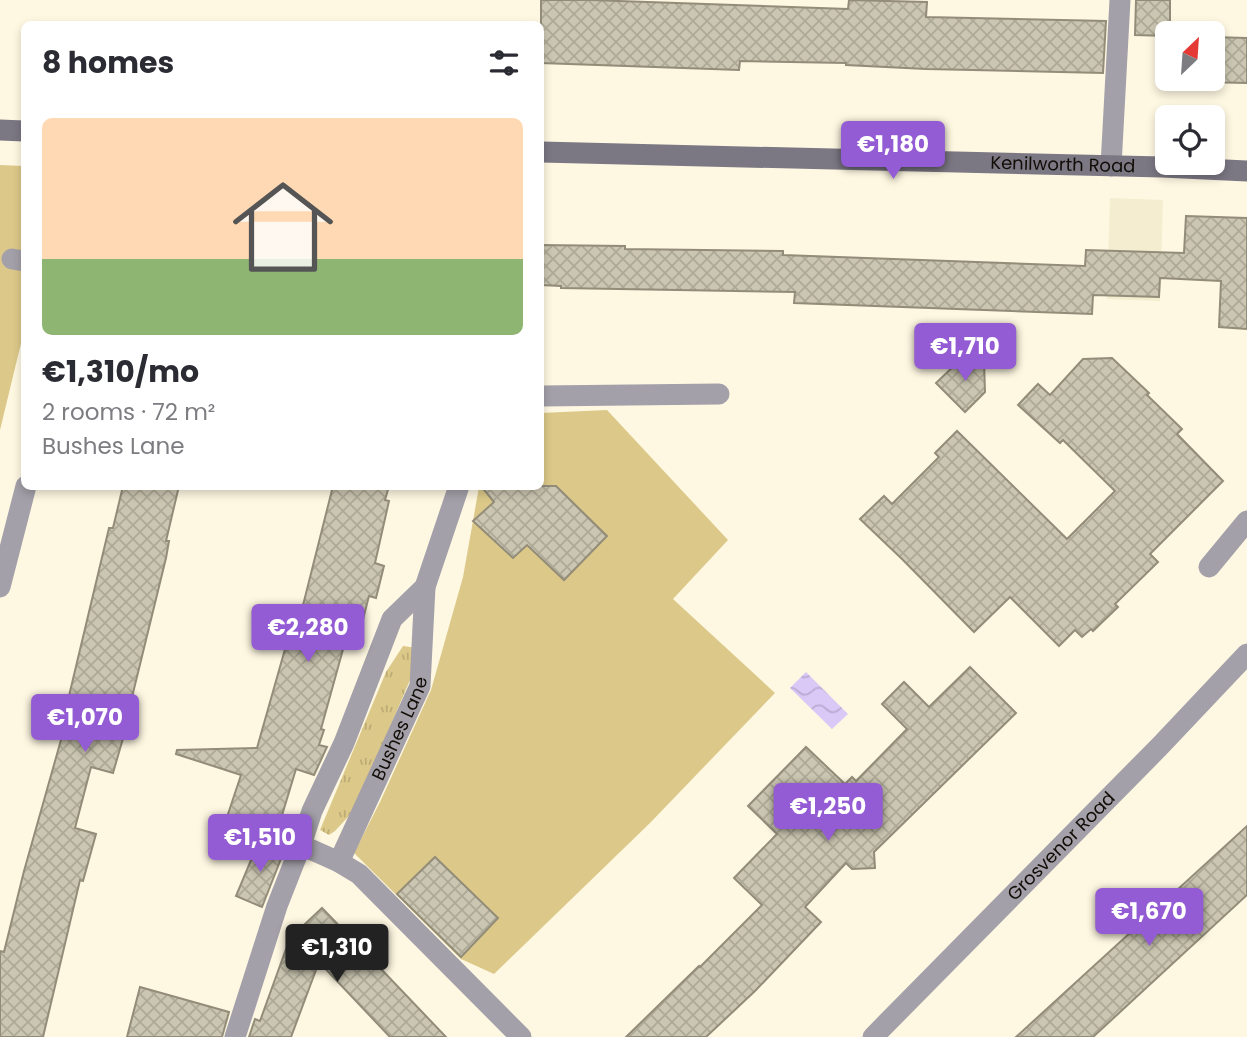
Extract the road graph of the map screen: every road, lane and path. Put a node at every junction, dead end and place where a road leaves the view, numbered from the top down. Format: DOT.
graph roads {
  1 [pos="1121,0"];
  2 [pos="0,130"];
  3 [pos="21,131"];
  4 [pos="544,152"];
  5 [pos="1111,166"];
  6 [pos="1247,171"];
  7 [pos="719,394"];
  8 [pos="544,397"];
  9 [pos="25,490"];
  10 [pos="458,490"];
  11 [pos="1247,521"];
  12 [pos="1209,567"];
  13 [pos="0,587"];
  14 [pos="425,587"];
  15 [pos="1247,654"];
  16 [pos="301,845"];
  17 [pos="339,862"];
  18 [pos="236,1037"];
  19 [pos="521,1037"];
  20 [pos="873,1037"];
  1 -- 5 [label="street"];
  2 -- 3 [label="street"];
  4 -- 5 [label="street, Kenilworth Road"];
  5 -- 6 [label="street, Kenilworth Road"];
  7 -- 8 [label="street"];
  9 -- 13 [label="street"];
  10 -- 14 [label="street, Bushes Lane"];
  11 -- 12 [label="street"];
  14 -- 16 [label="street, Bushes Lane"];
  14 -- 17 [label="street, Bushes Lane"];
  15 -- 20 [label="street, Grosvenor Road"];
  16 -- 17 [label="street"];
  16 -- 18 [label="street, Bushes Lane"];
  17 -- 19 [label="street"];
}
